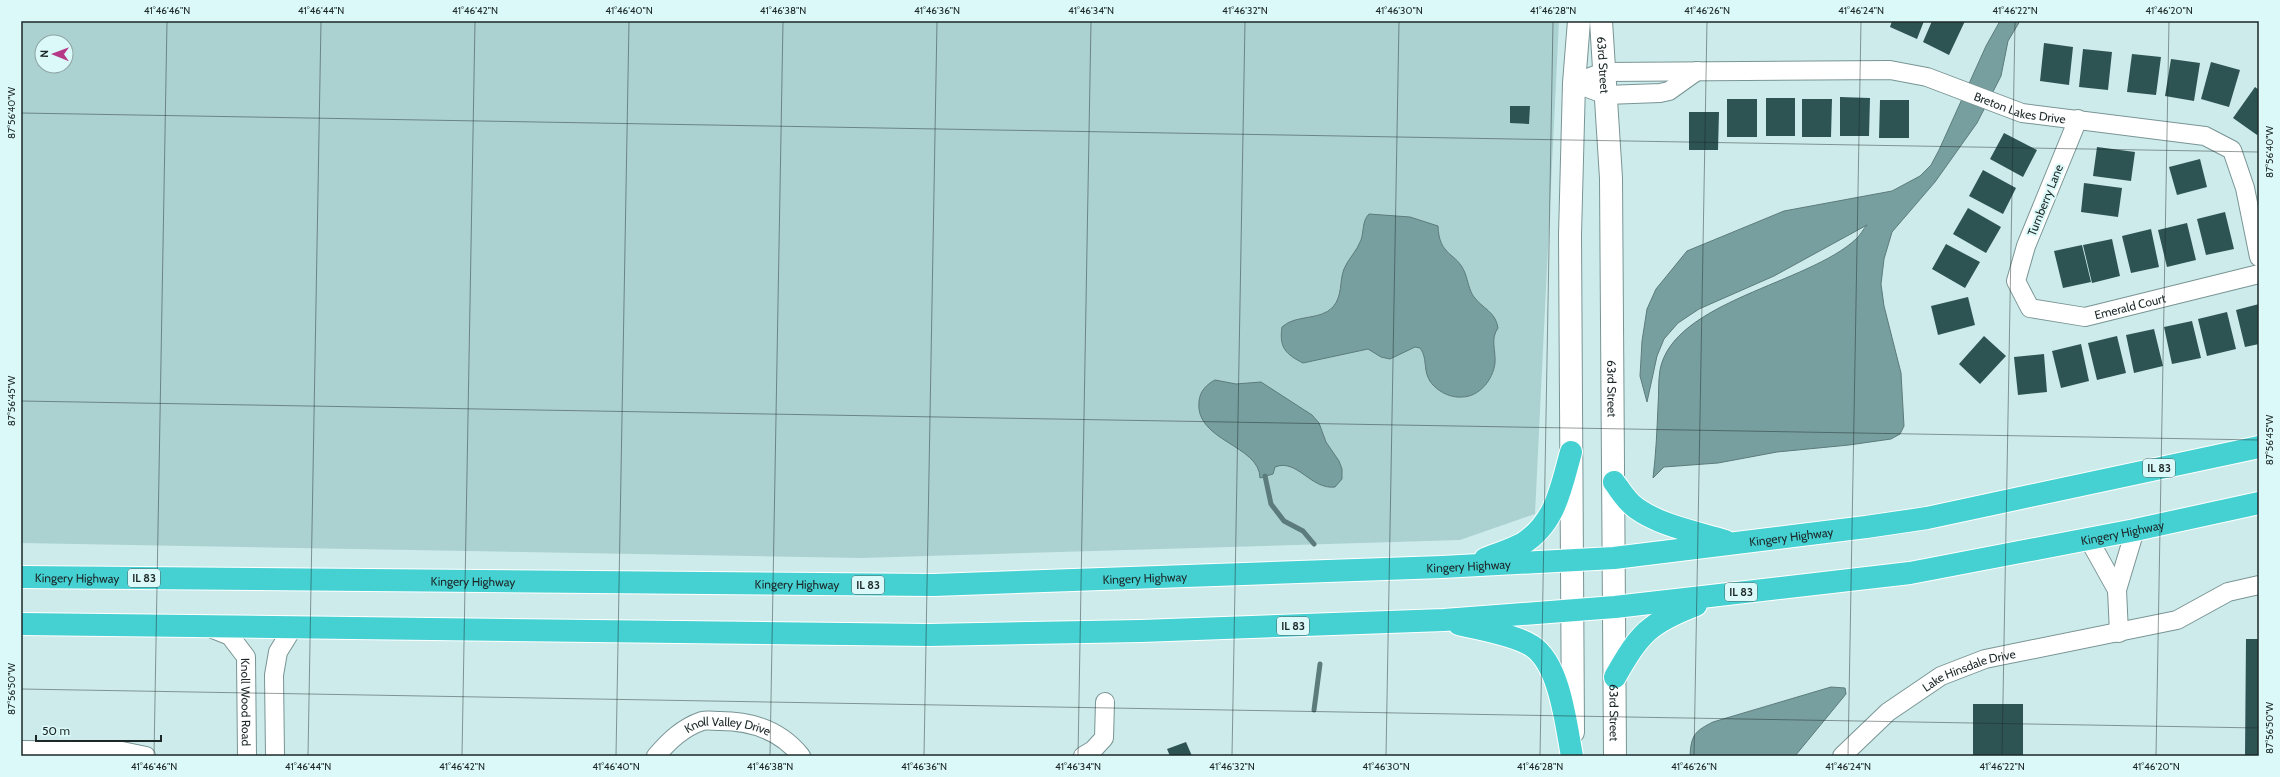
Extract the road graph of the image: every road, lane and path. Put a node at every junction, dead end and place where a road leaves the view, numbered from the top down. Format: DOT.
graph roads {
  1 [pos="1579,21"];
  2 [pos="1601,21"];
  3 [pos="1697,71"];
  4 [pos="1604,72"];
  5 [pos="1574,83"];
  6 [pos="1606,95"];
  7 [pos="2078,119"];
  8 [pos="2259,256"];
  9 [pos="2259,274"];
  10 [pos="2016,281"];
  11 [pos="2259,447"];
  12 [pos="1572,452"];
  13 [pos="1614,482"];
  14 [pos="2259,503"];
  15 [pos="2135,530"];
  16 [pos="2088,538"];
  17 [pos="1734,543"];
  18 [pos="1614,558"];
  19 [pos="1572,559"];
  20 [pos="1468,566"];
  21 [pos="21,577"];
  22 [pos="2259,585"];
  23 [pos="2117,590"];
  24 [pos="1728,594"];
  25 [pos="1614,607"];
  26 [pos="1573,610"];
  27 [pos="1444,620"];
  28 [pos="21,624"];
  29 [pos="202,625"];
  30 [pos="294,626"];
  31 [pos="2119,633"];
  32 [pos="1615,677"];
  33 [pos="1105,702"];
  34 [pos="21,750"];
  35 [pos="146,756"];
  36 [pos="248,756"];
  37 [pos="275,756"];
  38 [pos="656,756"];
  39 [pos="801,756"];
  40 [pos="1084,756"];
  41 [pos="1573,756"];
  42 [pos="1615,756"];
  43 [pos="1842,756"];
  1 -- 5 [label="street, 63rd Street"];
  2 -- 4 [label="street, 63rd Street"];
  3 -- 4 [label="street, Breton Lakes Drive"];
  3 -- 6 [label="street"];
  3 -- 7 [label="street, Breton Lakes Drive"];
  4 -- 5 [label="street, Breton Lakes Drive"];
  4 -- 6 [label="street, 63rd Street"];
  5 -- 6 [label="street"];
  5 -- 12 [label="street, 63rd Street"];
  6 -- 13 [label="street, 63rd Street"];
  7 -- 8 [label="street, Breton Lakes Drive"];
  7 -- 10 [label="street, Turnberry Lane"];
  9 -- 10 [label="street, Emerald Court"];
  11 -- 17 [label="highway, Kingery Highway / IL 83"];
  12 -- 19 [label="street, 63rd Street"];
  12 -- 20 [label="highway"];
  13 -- 17 [label="highway"];
  13 -- 18 [label="street, 63rd Street"];
  14 -- 15 [label="highway, Kingery Highway / IL 83"];
  15 -- 16 [label="highway, Kingery Highway / IL 83"];
  15 -- 23 [label="street"];
  16 -- 23 [label="street"];
  16 -- 24 [label="highway, Kingery Highway / IL 83"];
  17 -- 18 [label="highway, Kingery Highway / IL 83"];
  18 -- 19 [label="highway, Kingery Highway / IL 83"];
  18 -- 25 [label="street, 63rd Street"];
  19 -- 20 [label="highway, Kingery Highway / IL 83"];
  19 -- 26 [label="street, 63rd Street"];
  20 -- 21 [label="highway, Kingery Highway / IL 83"];
  22 -- 31 [label="street, Lake Hinsdale Drive"];
  23 -- 31 [label="street"];
  24 -- 25 [label="highway, Kingery Highway / IL 83"];
  24 -- 32 [label="highway"];
  25 -- 26 [label="highway, Kingery Highway / IL 83"];
  25 -- 32 [label="street, 63rd Street"];
  26 -- 27 [label="highway, Kingery Highway / IL 83"];
  26 -- 41 [label="street, 63rd Street"];
  27 -- 30 [label="highway, Kingery Highway / IL 83"];
  27 -- 41 [label="highway"];
  28 -- 29 [label="highway, Kingery Highway / IL 83"];
  29 -- 30 [label="highway, Kingery Highway / IL 83"];
  29 -- 36 [label="street, Knoll Wood Road"];
  30 -- 37 [label="street"];
  31 -- 43 [label="street, Lake Hinsdale Drive"];
  32 -- 42 [label="street, 63rd Street"];
  33 -- 40 [label="street"];
  34 -- 35 [label="street"];
  38 -- 39 [label="street, Knoll Valley Drive"];
}
